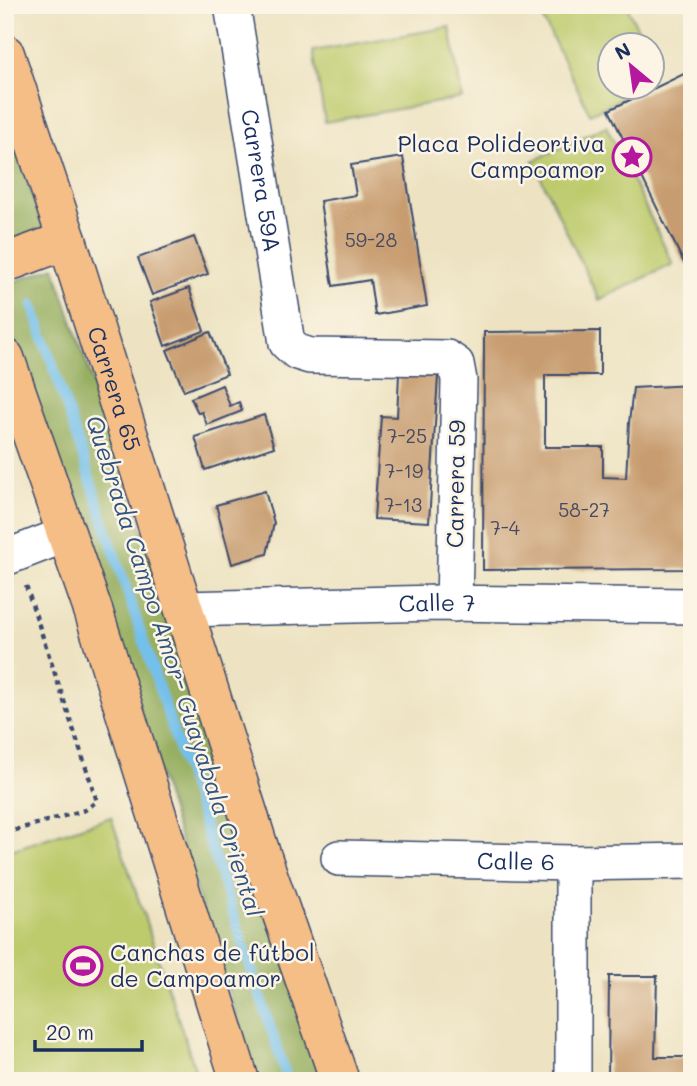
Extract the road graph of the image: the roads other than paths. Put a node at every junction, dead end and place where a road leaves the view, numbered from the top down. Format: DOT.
graph roads {
  1 [pos="232,5"];
  2 [pos="5,54"];
  3 [pos="67,240"];
  4 [pos="5,263"];
  5 [pos="5,358"];
  6 [pos="456,364"];
  7 [pos="67,534"];
  8 [pos="10,555"];
  9 [pos="454,604"];
  10 [pos="692,606"];
  11 [pos="183,609"];
  12 [pos="339,858"];
  13 [pos="692,861"];
  14 [pos="573,863"];
  15 [pos="240,1081"];
  16 [pos="340,1081"];
  17 [pos="573,1081"];
  1 -- 6 [label="street, Carrera 59A"];
  2 -- 3 [label="main road, Carrera 65"];
  3 -- 4 [label="main road"];
  3 -- 11 [label="main road, Carrera 65"];
  5 -- 7 [label="main road"];
  6 -- 9 [label="street, Carrera 59"];
  7 -- 8 [label="street"];
  7 -- 15 [label="main road"];
  9 -- 10 [label="street, Calle 7"];
  9 -- 11 [label="street, Calle 7"];
  11 -- 16 [label="main road, Carrera 65"];
  12 -- 14 [label="street, Calle 6"];
  13 -- 14 [label="street, Calle 6"];
  14 -- 17 [label="street"];
}
